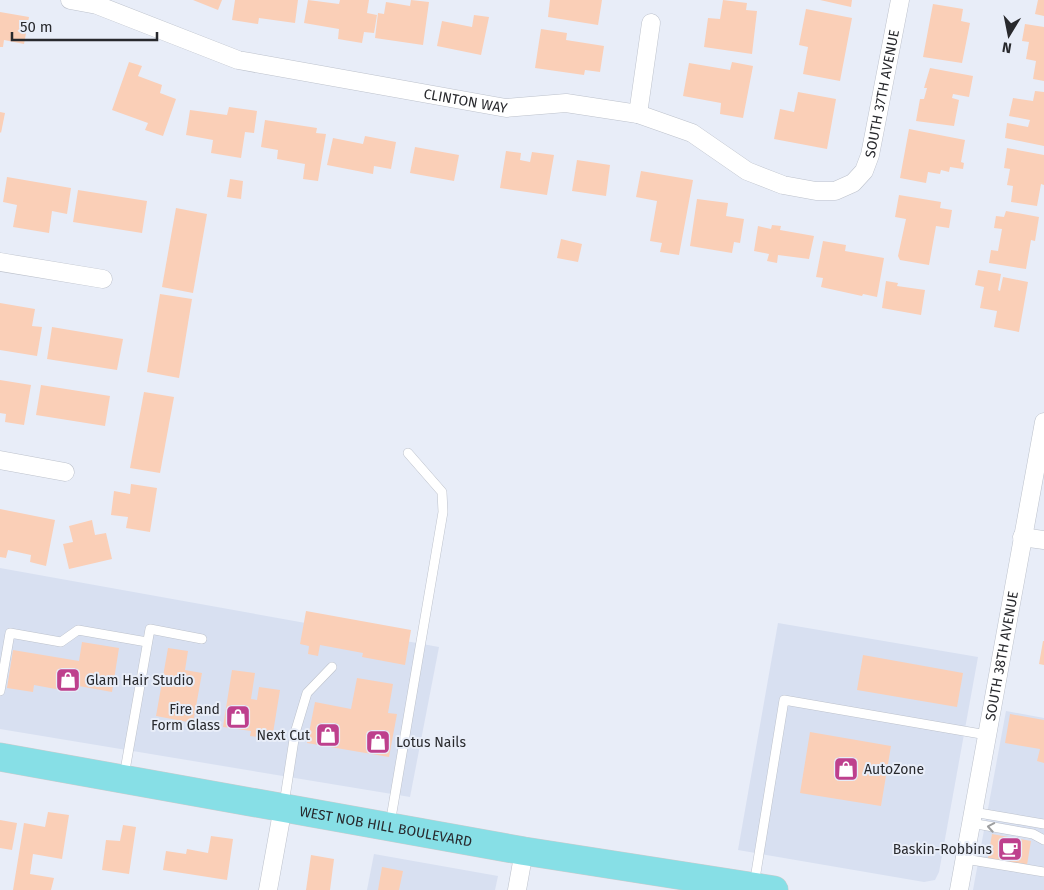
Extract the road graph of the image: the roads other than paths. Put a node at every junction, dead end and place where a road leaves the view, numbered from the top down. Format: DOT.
graph roads {
  1 [pos="70,0"];
  2 [pos="900,0"];
  3 [pos="651,22"];
  4 [pos="638,114"];
  5 [pos="853,183"];
  6 [pos="0,262"];
  7 [pos="103,279"];
  8 [pos="1044,422"];
  9 [pos="408,453"];
  10 [pos="0,460"];
  11 [pos="66,472"];
  12 [pos="1022,536"];
  13 [pos="1044,540"];
  14 [pos="202,639"];
  15 [pos="147,642"];
  16 [pos="332,667"];
  17 [pos="0,691"];
  18 [pos="987,735"];
  19 [pos="0,758"];
  20 [pos="123,779"];
  21 [pos="283,807"];
  22 [pos="972,818"];
  23 [pos="1044,824"];
  24 [pos="389,826"];
  25 [pos="1044,840"];
  26 [pos="524,851"];
  27 [pos="965,859"];
  28 [pos="1044,872"];
  29 [pos="764,888"];
  30 [pos="268,890"];
  31 [pos="517,890"];
  32 [pos="959,890"];
  1 -- 4 [label="street, CLINTON WAY"];
  2 -- 5 [label="street, SOUTH 37TH AVENUE"];
  3 -- 4 [label="street"];
  4 -- 5 [label="street, CLINTON WAY"];
  6 -- 7 [label="street"];
  8 -- 12 [label="street, SOUTH 38TH AVENUE"];
  9 -- 24 [label="lane"];
  10 -- 11 [label="street"];
  12 -- 13 [label="street"];
  12 -- 18 [label="street, SOUTH 38TH AVENUE"];
  14 -- 15 [label="lane"];
  15 -- 17 [label="lane"];
  15 -- 20 [label="lane"];
  16 -- 21 [label="lane"];
  18 -- 22 [label="street, SOUTH 38TH AVENUE"];
  18 -- 29 [label="lane"];
  19 -- 20 [label="main road, WEST NOB HILL BOULEVARD"];
  20 -- 21 [label="main road, WEST NOB HILL BOULEVARD"];
  21 -- 24 [label="main road, WEST NOB HILL BOULEVARD"];
  21 -- 30 [label="street"];
  22 -- 23 [label="lane"];
  25 -- 22 [label="lane, one-way"];
  22 -- 27 [label="street, SOUTH 38TH AVENUE"];
  24 -- 26 [label="main road, WEST NOB HILL BOULEVARD"];
  26 -- 29 [label="main road, WEST NOB HILL BOULEVARD"];
  26 -- 31 [label="street"];
  27 -- 28 [label="lane"];
  27 -- 32 [label="street, SOUTH 38TH AVENUE"];
}
